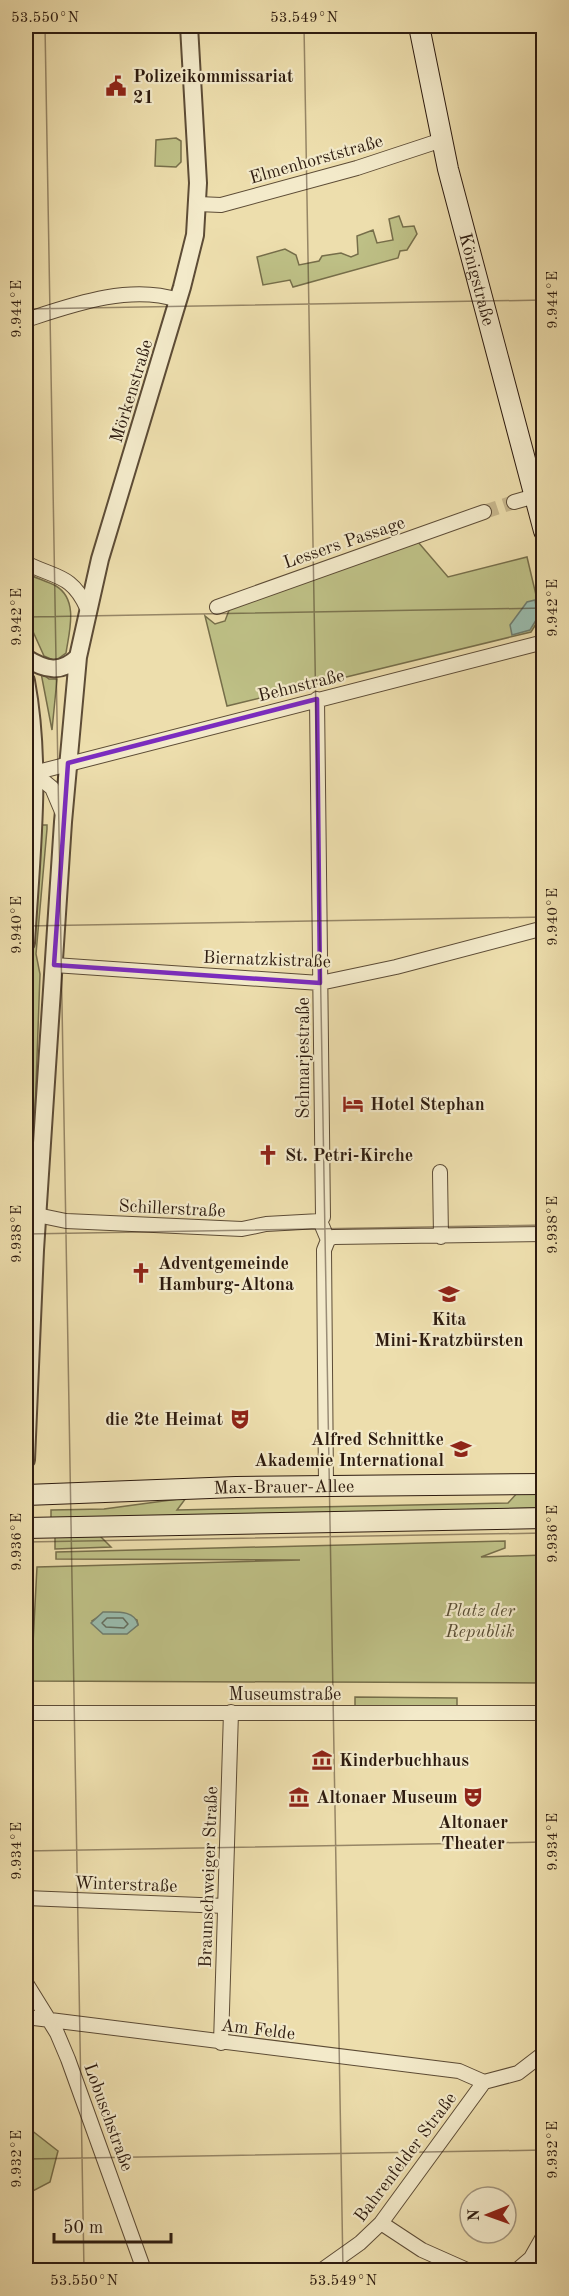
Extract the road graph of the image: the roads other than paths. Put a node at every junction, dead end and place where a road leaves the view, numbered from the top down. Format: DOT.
graph roads {
  1 [pos="189,26"];
  2 [pos="419,26"];
  3 [pos="442,140"];
  4 [pos="198,204"];
  5 [pos="178,300"];
  6 [pos="26,320"];
  7 [pos="535,496"];
  8 [pos="514,502"];
  9 [pos="484,512"];
  10 [pos="543,531"];
  11 [pos="26,562"];
  12 [pos="217,607"];
  13 [pos="87,608"];
  14 [pos="543,642"];
  15 [pos="78,657"];
  16 [pos="26,658"];
  17 [pos="26,681"];
  18 [pos="317,699"];
  19 [pos="68,763"];
  20 [pos="30,774"];
  21 [pos="30,809"];
  22 [pos="63,814"];
  23 [pos="543,928"];
  24 [pos="26,943"];
  25 [pos="54,965"];
  26 [pos="320,983"];
  27 [pos="440,1172"];
  28 [pos="31,1210"];
  29 [pos="320,1221"];
  30 [pos="26,1233"];
  31 [pos="543,1234"];
  32 [pos="441,1237"];
  33 [pos="328,1240"];
  34 [pos="35,1250"];
  35 [pos="26,1460"];
  36 [pos="543,1484"];
  37 [pos="326,1486"];
  38 [pos="26,1495"];
  39 [pos="543,1518"];
  40 [pos="26,1528"];
  41 [pos="231,1712"];
  42 [pos="26,1713"];
  43 [pos="543,1713"];
  44 [pos="26,1898"];
  45 [pos="225,1906"];
  46 [pos="26,1983"];
  47 [pos="26,2017"];
  48 [pos="48,2021"];
  49 [pos="221,2043"];
  50 [pos="543,2053"];
  51 [pos="484,2082"];
  52 [pos="381,2223"];
  53 [pos="543,2235"];
  54 [pos="144,2271"];
  55 [pos="322,2271"];
  56 [pos="468,2271"];
  57 [pos="517,2271"];
  1 -- 4 [label="street, Mörkenstraße"];
  2 -- 3 [label="main road, Königstraße"];
  3 -- 4 [label="street, Elmenhorststraße"];
  3 -- 7 [label="main road, Königstraße"];
  4 -- 5 [label="street, Mörkenstraße"];
  5 -- 6 [label="street"];
  5 -- 13 [label="street, Mörkenstraße"];
  7 -- 8 [label="street"];
  7 -- 10 [label="main road, Königstraße"];
  9 -- 12 [label="street, Lessers Passage"];
  11 -- 13 [label="street"];
  13 -- 15 [label="street, Mörkenstraße"];
  14 -- 18 [label="street, Behnstraße"];
  15 -- 16 [label="street"];
  15 -- 19 [label="street, Mörkenstraße"];
  17 -- 20 [label="street"];
  18 -- 19 [label="street, Behnstraße"];
  18 -- 26 [label="street, Schmarjestraße"];
  19 -- 20 [label="street, Behnstraße"];
  19 -- 22 [label="street, Mörkenstraße"];
  20 -- 21 [label="street"];
  20 -- 22 [label="street"];
  21 -- 24 [label="street"];
  22 -- 25 [label="street, Mörkenstraße"];
  23 -- 26 [label="street, Biernatzkistraße"];
  25 -- 26 [label="street, Biernatzkistraße"];
  25 -- 28 [label="street, Mörkenstraße"];
  26 -- 29 [label="street, Schmarjestraße"];
  27 -- 32 [label="street"];
  28 -- 29 [label="street, Schillerstraße"];
  28 -- 34 [label="street, Mörkenstraße"];
  29 -- 33 [label="street, Schmarjestraße"];
  30 -- 34 [label="street"];
  31 -- 32 [label="street"];
  32 -- 33 [label="street"];
  33 -- 37 [label="street"];
  34 -- 35 [label="street, Mörkenstraße"];
  36 -- 37 [label="main road, Max-Brauer-Allee"];
  37 -- 38 [label="main road, Max-Brauer-Allee"];
  39 -- 40 [label="main road, Max-Brauer-Allee"];
  41 -- 42 [label="street, Museumstraße"];
  41 -- 43 [label="street, Museumstraße"];
  41 -- 45 [label="street, Braunschweiger Straße"];
  44 -- 45 [label="street, Winterstraße"];
  45 -- 49 [label="street, Braunschweiger Straße"];
  46 -- 48 [label="street, Lobuschstraße"];
  47 -- 48 [label="street, Am Felde"];
  48 -- 49 [label="street, Am Felde"];
  48 -- 54 [label="street, Lobuschstraße"];
  49 -- 51 [label="street, Am Felde"];
  50 -- 51 [label="street"];
  51 -- 52 [label="street, Bahrenfelder Straße"];
  52 -- 55 [label="street, Bahrenfelder Straße"];
  52 -- 56 [label="street"];
  53 -- 57 [label="street"];
}
